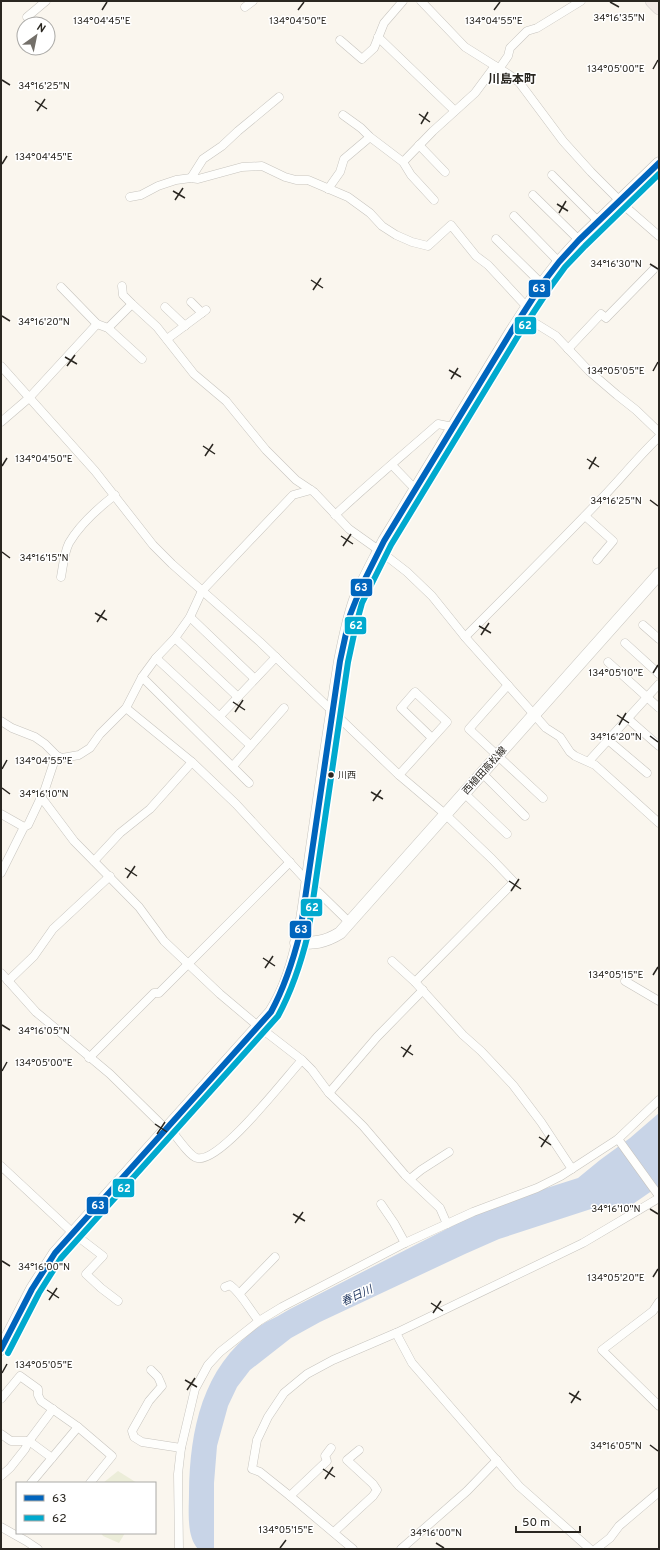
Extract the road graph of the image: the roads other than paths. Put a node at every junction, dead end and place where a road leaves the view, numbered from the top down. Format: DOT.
graph roads {
  1 [pos="46,1"];
  2 [pos="252,1"];
  3 [pos="403,1"];
  4 [pos="421,1"];
  5 [pos="581,1"];
  6 [pos="652,1"];
  7 [pos="244,7"];
  8 [pos="659,8"];
  9 [pos="28,16"];
  10 [pos="378,37"];
  11 [pos="340,40"];
  12 [pos="497,68"];
  13 [pos="279,97"];
  14 [pos="455,111"];
  15 [pos="343,115"];
  16 [pos="370,137"];
  17 [pos="420,145"];
  18 [pos="402,162"];
  19 [pos="659,162"];
  20 [pos="445,172"];
  21 [pos="552,175"];
  22 [pos="191,178"];
  23 [pos="328,188"];
  24 [pos="533,195"];
  25 [pos="130,197"];
  26 [pos="434,200"];
  27 [pos="619,201"];
  28 [pos="514,216"];
  29 [pos="598,221"];
  30 [pos="659,236"];
  31 [pos="496,239"];
  32 [pos="578,240"];
  33 [pos="560,262"];
  34 [pos="653,270"];
  35 [pos="542,284"];
  36 [pos="122,286"];
  37 [pos="61,287"];
  38 [pos="191,302"];
  39 [pos="132,304"];
  40 [pos="165,307"];
  41 [pos="526,309"];
  42 [pos="97,324"];
  43 [pos="185,326"];
  44 [pos="108,328"];
  45 [pos="167,339"];
  46 [pos="568,349"];
  47 [pos="142,359"];
  48 [pos="1,366"];
  49 [pos="29,398"];
  50 [pos="1,422"];
  51 [pos="453,427"];
  52 [pos="659,432"];
  53 [pos="659,437"];
  54 [pos="392,465"];
  55 [pos="296,480"];
  56 [pos="311,490"];
  57 [pos="416,490"];
  58 [pos="293,495"];
  59 [pos="115,496"];
  60 [pos="335,516"];
  61 [pos="585,516"];
  62 [pos="380,550"];
  63 [pos="597,560"];
  64 [pos="659,574"];
  65 [pos="61,577"];
  66 [pos="202,591"];
  67 [pos="190,617"];
  68 [pos="643,625"];
  69 [pos="465,637"];
  70 [pos="175,638"];
  71 [pos="659,639"];
  72 [pos="625,643"];
  73 [pos="276,657"];
  74 [pos="156,658"];
  75 [pos="608,662"];
  76 [pos="659,674"];
  77 [pos="142,677"];
  78 [pos="255,679"];
  79 [pos="659,684"];
  80 [pos="508,685"];
  81 [pos="238,697"];
  82 [pos="646,697"];
  83 [pos="126,708"];
  84 [pos="284,708"];
  85 [pos="659,708"];
  86 [pos="332,712"];
  87 [pos="535,715"];
  88 [pos="220,716"];
  89 [pos="627,718"];
  90 [pos="1,721"];
  91 [pos="432,738"];
  92 [pos="608,740"];
  93 [pos="250,745"];
  94 [pos="659,746"];
  95 [pos="57,756"];
  96 [pos="498,756"];
  97 [pos="589,761"];
  98 [pos="192,762"];
  99 [pos="233,766"];
  100 [pos="482,773"];
  101 [pos="647,773"];
  102 [pos="399,775"];
  103 [pos="249,782"];
  104 [pos="464,793"];
  105 [pos="41,797"];
  106 [pos="543,798"];
  107 [pos="1,814"];
  108 [pos="445,814"];
  109 [pos="525,816"];
  110 [pos="659,823"];
  111 [pos="24,827"];
  112 [pos="507,834"];
  113 [pos="94,861"];
  114 [pos="290,862"];
  115 [pos="1,873"];
  116 [pos="110,876"];
  117 [pos="307,881"];
  118 [pos="350,923"];
  119 [pos="296,943"];
  120 [pos="392,961"];
  121 [pos="189,964"];
  122 [pos="1,973"];
  123 [pos="625,981"];
  124 [pos="8,982"];
  125 [pos="415,982"];
  126 [pos="423,990"];
  127 [pos="659,1001"];
  128 [pos="258,1026"];
  129 [pos="89,1058"];
  130 [pos="302,1060"];
  131 [pos="329,1093"];
  132 [pos="659,1100"];
  133 [pos="167,1127"];
  134 [pos="619,1140"];
  135 [pos="449,1152"];
  136 [pos="1,1166"];
  137 [pos="572,1169"];
  138 [pos="410,1179"];
  139 [pos="659,1196"];
  140 [pos="381,1204"];
  141 [pos="447,1224"];
  142 [pos="73,1233"];
  143 [pos="405,1243"];
  144 [pos="275,1257"];
  145 [pos="224,1287"];
  146 [pos="240,1292"];
  147 [pos="118,1301"];
  148 [pos="659,1302"];
  149 [pos="259,1321"];
  150 [pos="396,1333"];
  151 [pos="1,1349"];
  152 [pos="151,1370"];
  153 [pos="1,1399"];
  154 [pos="659,1406"];
  155 [pos="53,1409"];
  156 [pos="78,1427"];
  157 [pos="1,1434"];
  158 [pos="29,1441"];
  159 [pos="181,1448"];
  160 [pos="331,1448"];
  161 [pos="359,1450"];
  162 [pos="52,1458"];
  163 [pos="497,1460"];
  164 [pos="1,1476"];
  165 [pos="32,1482"];
  166 [pos="91,1482"];
  167 [pos="659,1492"];
  168 [pos="290,1496"];
  169 [pos="1,1527"];
  170 [pos="334,1532"];
  171 [pos="26,1541"];
  172 [pos="21,1549"];
  173 [pos="38,1549"];
  174 [pos="179,1549"];
  175 [pos="352,1549"];
  176 [pos="401,1549"];
  177 [pos="590,1549"];
  178 [pos="596,1549"];
  1 -- 9 [label="street"];
  2 -- 7 [label="street"];
  3 -- 10 [label="street"];
  4 -- 12 [label="street"];
  5 -- 12 [label="street"];
  6 -- 8 [label="main road"];
  10 -- 11 [label="street"];
  10 -- 14 [label="street"];
  12 -- 14 [label="street"];
  12 -- 27 [label="street"];
  13 -- 22 [label="street"];
  14 -- 17 [label="street"];
  15 -- 16 [label="street"];
  16 -- 18 [label="street"];
  16 -- 23 [label="street"];
  17 -- 18 [label="street"];
  17 -- 20 [label="street"];
  18 -- 26 [label="street"];
  19 -- 27 [label="main road"];
  21 -- 29 [label="street"];
  22 -- 23 [label="street"];
  22 -- 25 [label="street"];
  23 -- 41 [label="street"];
  24 -- 32 [label="street"];
  27 -- 29 [label="main road"];
  27 -- 30 [label="street"];
  28 -- 33 [label="street"];
  29 -- 32 [label="main road"];
  31 -- 35 [label="street"];
  32 -- 33 [label="main road"];
  33 -- 35 [label="main road"];
  34 -- 46 [label="street"];
  35 -- 41 [label="main road"];
  36 -- 39 [label="street"];
  37 -- 42 [label="street"];
  38 -- 43 [label="street"];
  39 -- 44 [label="street"];
  39 -- 45 [label="street"];
  40 -- 43 [label="street"];
  41 -- 46 [label="street"];
  41 -- 51 [label="main road"];
  42 -- 44 [label="street"];
  42 -- 49 [label="street"];
  43 -- 45 [label="street"];
  44 -- 47 [label="street"];
  45 -- 55 [label="street"];
  46 -- 52 [label="street"];
  48 -- 49 [label="street"];
  49 -- 50 [label="street"];
  49 -- 59 [label="street"];
  51 -- 54 [label="street"];
  51 -- 57 [label="main road"];
  53 -- 61 [label="street"];
  54 -- 57 [label="street"];
  54 -- 60 [label="street"];
  55 -- 56 [label="street"];
  55 -- 58 [label="street"];
  56 -- 58 [label="street"];
  56 -- 60 [label="street"];
  57 -- 62 [label="main road"];
  58 -- 66 [label="street"];
  59 -- 65 [label="street"];
  59 -- 66 [label="street"];
  60 -- 62 [label="street"];
  61 -- 63 [label="street"];
  61 -- 69 [label="street"];
  62 -- 69 [label="street"];
  62 -- 86 [label="main road"];
  64 -- 87 [label="main road, 西植田高松線"];
  66 -- 67 [label="street"];
  66 -- 73 [label="street"];
  67 -- 70 [label="street"];
  67 -- 78 [label="street"];
  68 -- 71 [label="street"];
  69 -- 80 [label="street"];
  70 -- 74 [label="street"];
  70 -- 81 [label="street"];
  72 -- 76 [label="street"];
  73 -- 78 [label="street"];
  73 -- 86 [label="street"];
  74 -- 77 [label="street"];
  74 -- 88 [label="street"];
  75 -- 82 [label="street"];
  77 -- 83 [label="street"];
  77 -- 99 [label="street"];
  78 -- 81 [label="street"];
  79 -- 82 [label="street"];
  80 -- 87 [label="street"];
  80 -- 96 [label="street"];
  81 -- 88 [label="street"];
  82 -- 85 [label="street"];
  82 -- 89 [label="street"];
  83 -- 95 [label="street"];
  83 -- 98 [label="street"];
  84 -- 93 [label="street"];
  86 -- 102 [label="street"];
  86 -- 117 [label="main road"];
  87 -- 96 [label="main road, 西植田高松線"];
  87 -- 97 [label="street"];
  88 -- 93 [label="street"];
  89 -- 92 [label="street"];
  89 -- 94 [label="street"];
  90 -- 95 [label="street"];
  91 -- 91 [label="street"];
  91 -- 102 [label="street"];
  92 -- 97 [label="street"];
  92 -- 101 [label="street"];
  93 -- 99 [label="street"];
  95 -- 105 [label="street"];
  96 -- 100 [label="main road, 西植田高松線"];
  96 -- 106 [label="street"];
  97 -- 110 [label="street"];
  98 -- 113 [label="street"];
  98 -- 114 [label="street"];
  99 -- 103 [label="street"];
  100 -- 104 [label="main road, 西植田高松線"];
  100 -- 109 [label="street"];
  102 -- 108 [label="street"];
  104 -- 108 [label="main road, 西植田高松線"];
  104 -- 112 [label="street"];
  105 -- 111 [label="street"];
  105 -- 113 [label="street"];
  107 -- 111 [label="street"];
  108 -- 118 [label="main road, 西植田高松線"];
  108 -- 125 [label="street"];
  111 -- 115 [label="street"];
  113 -- 116 [label="street"];
  114 -- 117 [label="street"];
  114 -- 121 [label="street"];
  116 -- 121 [label="street"];
  116 -- 124 [label="street"];
  117 -- 118 [label="street"];
  117 -- 119 [label="main road"];
  118 -- 119 [label="main road, 西植田高松線"];
  119 -- 128 [label="main road"];
  120 -- 125 [label="street"];
  121 -- 128 [label="street"];
  121 -- 129 [label="street"];
  122 -- 124 [label="street"];
  123 -- 127 [label="street"];
  124 -- 129 [label="street"];
  125 -- 126 [label="street"];
  126 -- 131 [label="street"];
  126 -- 137 [label="street"];
  128 -- 130 [label="street"];
  128 -- 133 [label="main road"];
  129 -- 133 [label="street"];
  130 -- 131 [label="street"];
  130 -- 133 [label="street"];
  131 -- 138 [label="street"];
  132 -- 134 [label="street"];
  133 -- 142 [label="main road"];
  134 -- 137 [label="street"];
  134 -- 139 [label="street"];
  135 -- 138 [label="street"];
  136 -- 142 [label="street"];
  137 -- 141 [label="street"];
  138 -- 141 [label="street"];
  139 -- 150 [label="street"];
  140 -- 143 [label="street"];
  141 -- 143 [label="street"];
  142 -- 147 [label="street"];
  142 -- 151 [label="main road"];
  143 -- 149 [label="street"];
  144 -- 146 [label="street"];
  145 -- 146 [label="street"];
  146 -- 149 [label="street"];
  148 -- 154 [label="street"];
  149 -- 159 [label="street"];
  150 -- 163 [label="street"];
  150 -- 168 [label="street"];
  152 -- 159 [label="street"];
  153 -- 155 [label="street"];
  155 -- 156 [label="street"];
  155 -- 158 [label="street"];
  156 -- 162 [label="street"];
  156 -- 166 [label="street"];
  157 -- 158 [label="street"];
  158 -- 162 [label="street"];
  158 -- 164 [label="street"];
  159 -- 174 [label="street"];
  160 -- 168 [label="street"];
  161 -- 170 [label="street"];
  162 -- 165 [label="street"];
  163 -- 176 [label="street"];
  163 -- 177 [label="street"];
  167 -- 178 [label="street"];
  168 -- 170 [label="street"];
  169 -- 171 [label="street"];
  170 -- 175 [label="street"];
  171 -- 172 [label="street"];
  171 -- 173 [label="street"];
}
